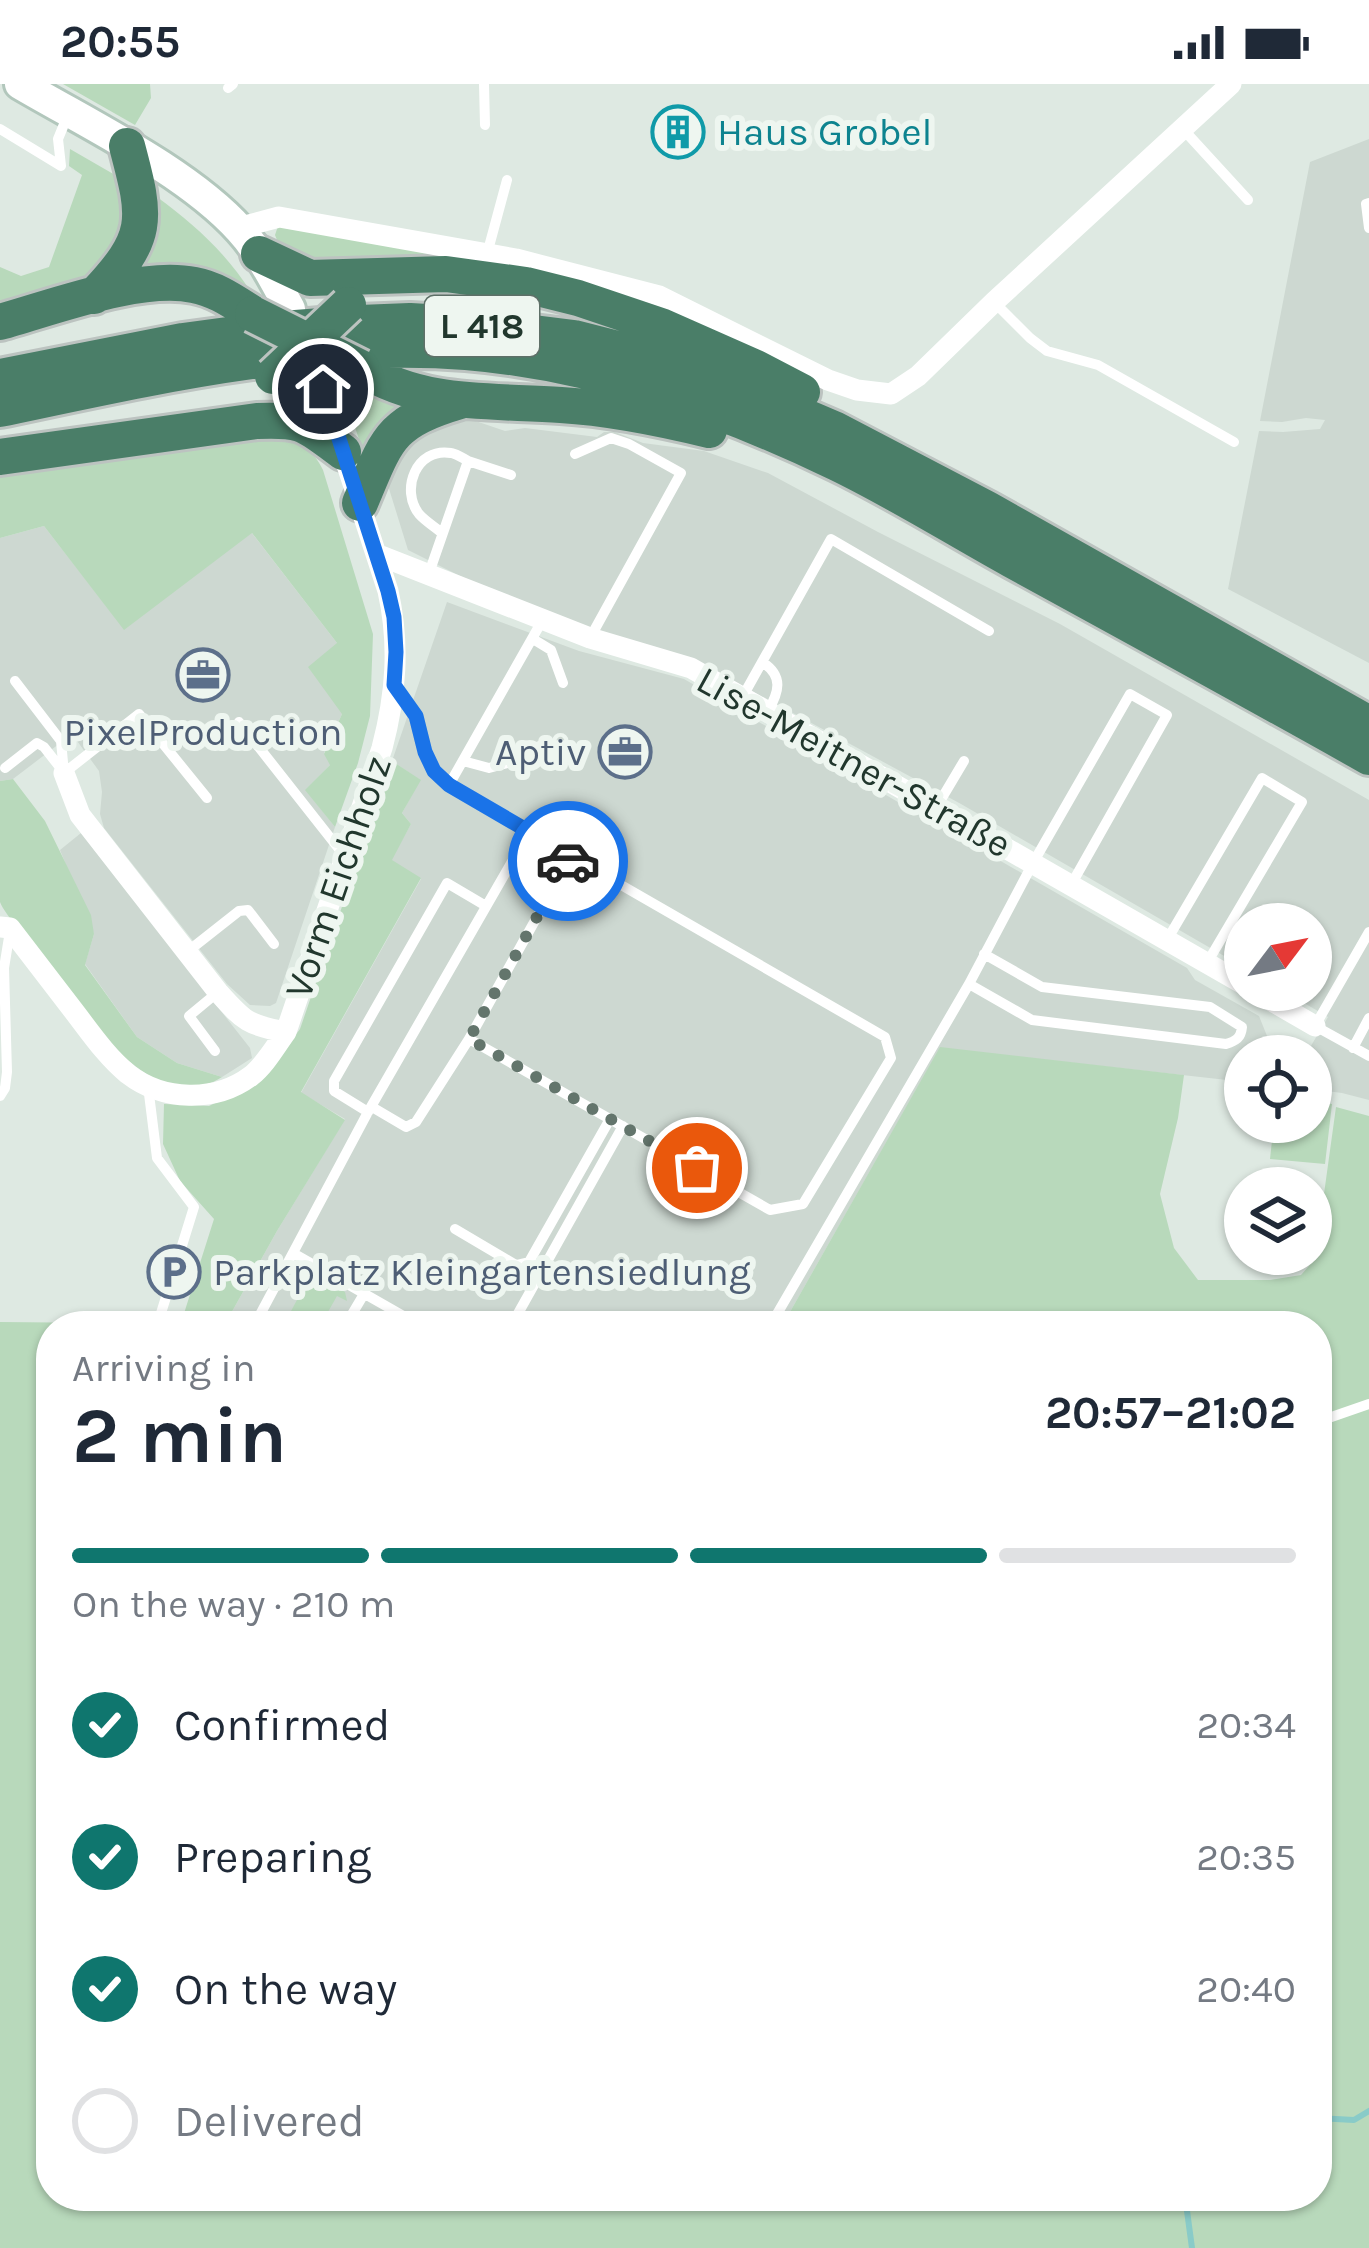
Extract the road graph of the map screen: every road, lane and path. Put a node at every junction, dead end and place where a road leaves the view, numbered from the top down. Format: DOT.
graph roads {
  1 [pos="20,84"];
  2 [pos="484,84"];
  3 [pos="1231,84"];
  4 [pos="69,113"];
  5 [pos="485,125"];
  6 [pos="1183,128"];
  7 [pos="0,129"];
  8 [pos="127,146"];
  9 [pos="507,180"];
  10 [pos="1248,200"];
  11 [pos="1369,203"];
  12 [pos="1369,228"];
  13 [pos="249,241"];
  14 [pos="487,254"];
  15 [pos="385,277"];
  16 [pos="94,296"];
  17 [pos="994,302"];
  18 [pos="290,309"];
  19 [pos="0,322"];
  20 [pos="313,358"];
  21 [pos="0,377"];
  22 [pos="460,401"];
  23 [pos="0,409"];
  24 [pos="215,428"];
  25 [pos="790,442"];
  26 [pos="1234,442"];
  27 [pos="343,452"];
  28 [pos="574,454"];
  29 [pos="0,457"];
  30 [pos="468,461"];
  31 [pos="511,475"];
  32 [pos="939,482"];
  33 [pos="360,503"];
  34 [pos="442,532"];
  35 [pos="376,554"];
  36 [pos="428,576"];
  37 [pos="538,629"];
  38 [pos="989,631"];
  39 [pos="590,638"];
  40 [pos="762,662"];
  41 [pos="15,681"];
  42 [pos="563,683"];
  43 [pos="394,685"];
  44 [pos="742,697"];
  45 [pos="768,711"];
  46 [pos="239,722"];
  47 [pos="1369,724"];
  48 [pos="1369,757"];
  49 [pos="519,760"];
  50 [pos="463,761"];
  51 [pos="964,761"];
  52 [pos="4,767"];
  53 [pos="64,773"];
  54 [pos="449,785"];
  55 [pos="206,798"];
  56 [pos="936,808"];
  57 [pos="529,832"];
  58 [pos="571,856"];
  59 [pos="346,857"];
  60 [pos="1033,863"];
  61 [pos="1071,885"];
  62 [pos="487,906"];
  63 [pos="5,927"];
  64 [pos="1368,934"];
  65 [pos="1167,940"];
  66 [pos="274,944"];
  67 [pos="187,952"];
  68 [pos="984,954"];
  69 [pos="1207,963"];
  70 [pos="1224,973"];
  71 [pos="969,984"];
  72 [pos="218,992"];
  73 [pos="1289,1011"];
  74 [pos="1369,1018"];
  75 [pos="1315,1026"];
  76 [pos="286,1032"];
  77 [pos="469,1039"];
  78 [pos="1353,1048"];
  79 [pos="215,1051"];
  80 [pos="1369,1056"];
  81 [pos="148,1087"];
  82 [pos="0,1096"];
  83 [pos="370,1110"];
  84 [pos="610,1119"];
  85 [pos="623,1126"];
  86 [pos="455,1229"];
  87 [pos="293,1253"];
  88 [pos="364,1294"];
  89 [pos="162,1311"];
  90 [pos="262,1311"];
  91 [pos="354,1311"];
  92 [pos="390,1311"];
  93 [pos="519,1311"];
  94 [pos="779,1311"];
  95 [pos="1369,1404"];
  96 [pos="1332,1417"];
  1 -- 4 [label="main road"];
  2 -- 5 [label="lane"];
  3 -- 6 [label="street"];
  4 -- 7 [label="lane"];
  4 -- 8 [label="main road"];
  6 -- 10 [label="lane"];
  6 -- 17 [label="street"];
  8 -- 13 [label="main road"];
  8 -- 16 [label="highway"];
  9 -- 14 [label="lane"];
  11 -- 12 [label="lane"];
  13 -- 14 [label="street"];
  13 -- 15 [label="highway"];
  13 -- 18 [label="main road"];
  14 -- 17 [label="street"];
  15 -- 20 [label="highway, bridge"];
  15 -- 32 [label="highway"];
  16 -- 19 [label="highway"];
  16 -- 20 [label="highway, bridge"];
  17 -- 26 [label="lane"];
  20 -- 22 [label="highway, bridge"];
  20 -- 24 [label="highway, bridge"];
  20 -- 27 [label="street, Vorm Eichholz"];
  21 -- 32 [label="highway, L 418"];
  22 -- 25 [label="highway"];
  22 -- 33 [label="highway"];
  23 -- 25 [label="highway, L 418"];
  24 -- 27 [label="highway"];
  24 -- 29 [label="highway"];
  25 -- 48 [label="highway, L 418"];
  27 -- 33 [label="street, Vorm Eichholz"];
  28 -- 39 [label="lane"];
  30 -- 31 [label="lane"];
  30 -- 34 [label="lane"];
  30 -- 34 [label="lane"];
  32 -- 47 [label="highway, L 418"];
  33 -- 35 [label="street, Vorm Eichholz"];
  34 -- 36 [label="lane"];
  35 -- 36 [label="street, Lise-Meitner-Straße"];
  35 -- 43 [label="street, Vorm Eichholz"];
  36 -- 37 [label="street, Lise-Meitner-Straße"];
  37 -- 39 [label="street, Lise-Meitner-Straße"];
  37 -- 42 [label="lane"];
  37 -- 50 [label="lane"];
  38 -- 40 [label="lane"];
  39 -- 44 [label="street, Lise-Meitner-Straße"];
  40 -- 44 [label="lane"];
  40 -- 45 [label="lane"];
  41 -- 53 [label="lane"];
  43 -- 54 [label="lane"];
  43 -- 59 [label="street, Vorm Eichholz"];
  44 -- 45 [label="street, Lise-Meitner-Straße"];
  45 -- 56 [label="street, Lise-Meitner-Straße"];
  46 -- 59 [label="lane"];
  49 -- 50 [label="lane"];
  50 -- 54 [label="lane"];
  51 -- 56 [label="lane"];
  52 -- 53 [label="lane"];
  53 -- 55 [label="lane"];
  53 -- 67 [label="street, Vorm Eichholz"];
  54 -- 57 [label="lane"];
  56 -- 60 [label="street, Lise-Meitner-Straße"];
  57 -- 58 [label="lane"];
  57 -- 62 [label="lane"];
  58 -- 77 [label="lane"];
  58 -- 85 [label="lane"];
  59 -- 76 [label="street, Vorm Eichholz"];
  60 -- 61 [label="street, Lise-Meitner-Straße"];
  60 -- 61 [label="lane"];
  60 -- 68 [label="lane"];
  61 -- 65 [label="street, Lise-Meitner-Straße"];
  62 -- 83 [label="lane"];
  62 -- 83 [label="lane"];
  63 -- 81 [label="street"];
  63 -- 82 [label="lane"];
  64 -- 75 [label="lane"];
  65 -- 69 [label="street, Lise-Meitner-Straße"];
  65 -- 69 [label="lane"];
  66 -- 67 [label="lane"];
  67 -- 72 [label="street, Vorm Eichholz"];
  68 -- 71 [label="lane"];
  68 -- 71 [label="lane"];
  69 -- 70 [label="street, Lise-Meitner-Straße"];
  71 -- 94 [label="lane"];
  72 -- 76 [label="street, Vorm Eichholz"];
  72 -- 79 [label="lane"];
  73 -- 75 [label="street"];
  74 -- 78 [label="lane"];
  75 -- 78 [label="lane"];
  76 -- 81 [label="street, Vorm Eichholz"];
  77 -- 83 [label="lane"];
  77 -- 84 [label="lane"];
  78 -- 80 [label="lane"];
  81 -- 89 [label="lane"];
  83 -- 87 [label="lane"];
  84 -- 85 [label="lane"];
  84 -- 86 [label="lane"];
  85 -- 93 [label="lane"];
  87 -- 88 [label="lane"];
  87 -- 90 [label="lane"];
  88 -- 91 [label="lane"];
  88 -- 92 [label="lane"];
  95 -- 96 [label="lane"];
}
